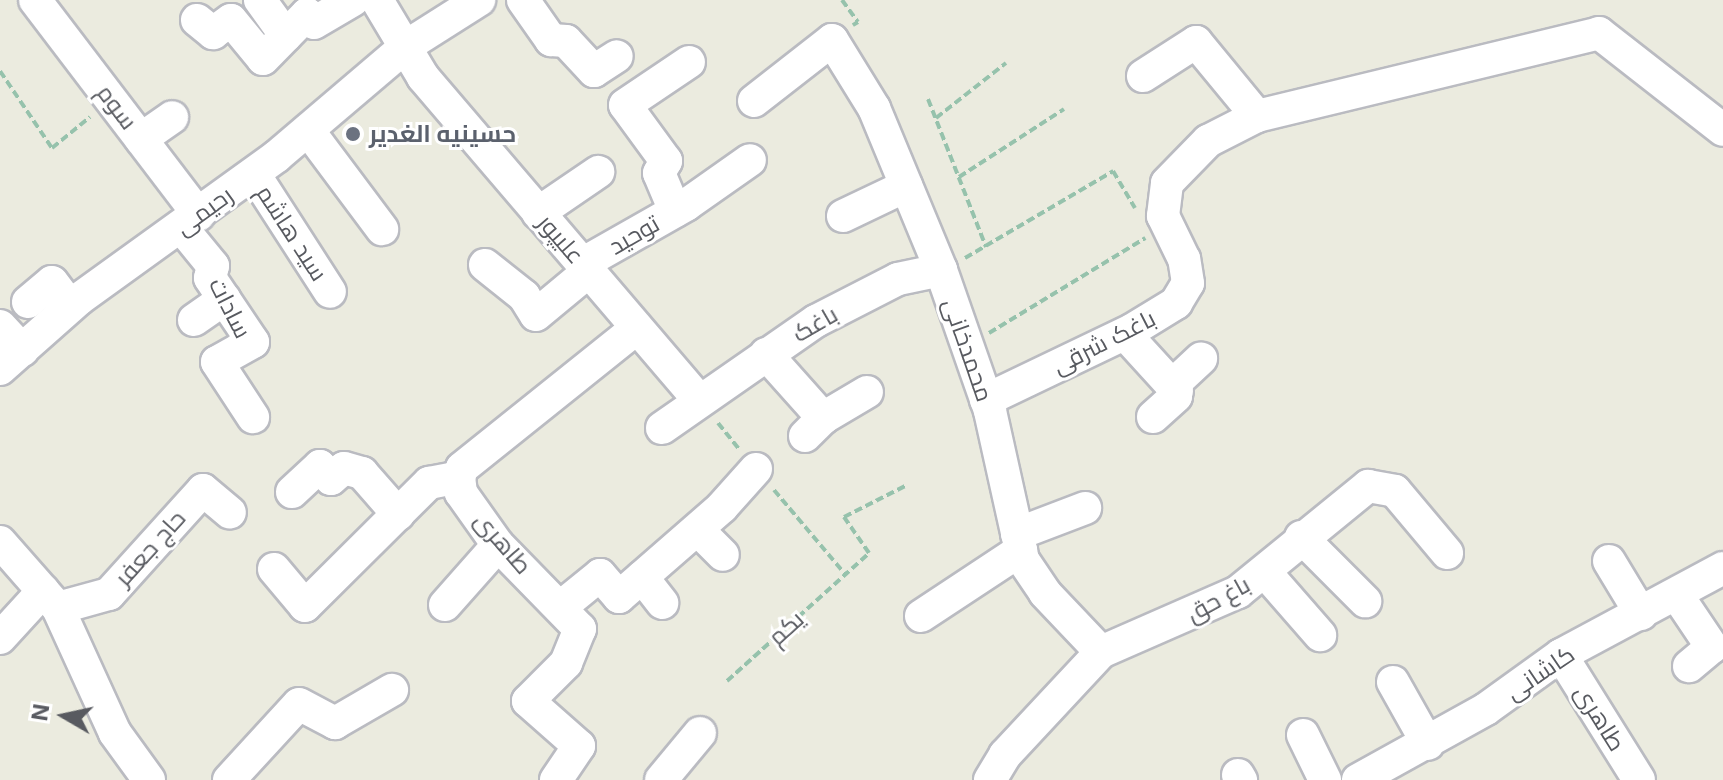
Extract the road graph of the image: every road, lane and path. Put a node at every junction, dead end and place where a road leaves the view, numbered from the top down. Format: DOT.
graph roads {
  1 [pos="35,0"];
  2 [pos="260,0"];
  3 [pos="353,0"];
  4 [pos="377,0"];
  5 [pos="479,0"];
  6 [pos="523,0"];
  7 [pos="197,20"];
  8 [pos="286,36"];
  9 [pos="405,47"];
  10 [pos="617,56"];
  11 [pos="689,62"];
  12 [pos="1006,63"];
  13 [pos="0,71"];
  14 [pos="1143,76"];
  15 [pos="928,99"];
  16 [pos="111,100"];
  17 [pos="754,101"];
  18 [pos="1064,109"];
  19 [pos="1257,116"];
  20 [pos="172,117"];
  21 [pos="936,118"];
  22 [pos="308,130"];
  23 [pos="1723,130"];
  24 [pos="141,139"];
  25 [pos="750,160"];
  26 [pos="598,172"];
  27 [pos="254,174"];
  28 [pos="959,177"];
  29 [pos="906,186"];
  30 [pos="680,208"];
  31 [pos="538,213"];
  32 [pos="843,216"];
  33 [pos="191,221"];
  34 [pos="1143,222"];
  35 [pos="382,229"];
  36 [pos="1151,234"];
  37 [pos="986,247"];
  38 [pos="485,265"];
  39 [pos="586,268"];
  40 [pos="941,270"];
  41 [pos="330,292"];
  42 [pos="224,299"];
  43 [pos="28,302"];
  44 [pos="70,306"];
  45 [pos="194,320"];
  46 [pos="0,326"];
  47 [pos="637,328"];
  48 [pos="1125,334"];
  49 [pos="966,347"];
  50 [pos="766,354"];
  51 [pos="1201,359"];
  52 [pos="11,360"];
  53 [pos="1177,391"];
  54 [pos="867,392"];
  55 [pos="986,400"];
  56 [pos="700,401"];
  57 [pos="253,417"];
  58 [pos="1153,417"];
  59 [pos="662,428"];
  60 [pos="756,469"];
  61 [pos="459,477"];
  62 [pos="907,485"];
  63 [pos="292,492"];
  64 [pos="1085,508"];
  65 [pos="230,513"];
  66 [pos="398,514"];
  67 [pos="698,530"];
  68 [pos="1301,537"];
  69 [pos="0,542"];
  70 [pos="1019,542"];
  71 [pos="498,545"];
  72 [pos="1447,553"];
  73 [pos="723,555"];
  74 [pos="1609,561"];
  75 [pos="1723,568"];
  76 [pos="274,569"];
  77 [pos="1265,572"];
  78 [pos="642,577"];
  79 [pos="1677,595"];
  80 [pos="51,600"];
  81 [pos="1365,601"];
  82 [pos="662,603"];
  83 [pos="445,605"];
  84 [pos="562,606"];
  85 [pos="1641,614"];
  86 [pos="921,616"];
  87 [pos="1320,635"];
  88 [pos="0,638"];
  89 [pos="1101,652"];
  90 [pos="1561,655"];
  91 [pos="1689,666"];
  92 [pos="727,681"];
  93 [pos="1393,682"];
  94 [pos="392,690"];
  95 [pos="700,733"];
  96 [pos="1303,735"];
  97 [pos="1428,744"];
  98 [pos="566,776"];
  99 [pos="149,780"];
  100 [pos="229,780"];
  101 [pos="661,780"];
  102 [pos="990,780"];
  103 [pos="1325,780"];
  104 [pos="1358,780"];
  105 [pos="1639,780"];
  1 -- 16 [label="street, سوم"];
  2 -- 8 [label="street"];
  3 -- 8 [label="street"];
  4 -- 9 [label="street, علیپور"];
  5 -- 9 [label="street"];
  6 -- 10 [label="street"];
  7 -- 8 [label="street"];
  9 -- 22 [label="street, رحیمی"];
  9 -- 31 [label="street, علیپور"];
  11 -- 30 [label="street"];
  12 -- 21 [label="path"];
  13 -- 16 [label="path"];
  14 -- 19 [label="street"];
  15 -- 21 [label="path"];
  16 -- 24 [label="street, سوم"];
  17 -- 29 [label="street, محمدخانی"];
  18 -- 28 [label="path"];
  19 -- 23 [label="street"];
  19 -- 48 [label="street, باغک شرقی"];
  20 -- 24 [label="street"];
  21 -- 28 [label="path"];
  22 -- 27 [label="street, رحیمی"];
  22 -- 35 [label="street"];
  24 -- 33 [label="street, سوم"];
  25 -- 30 [label="street, توحید"];
  26 -- 31 [label="street"];
  27 -- 33 [label="street, رحیمی"];
  27 -- 41 [label="street, سید هاشم"];
  28 -- 37 [label="path"];
  29 -- 32 [label="street"];
  29 -- 40 [label="street, محمدخانی"];
  30 -- 39 [label="street, توحید"];
  31 -- 39 [label="street, علیپور"];
  33 -- 42 [label="street, سادات"];
  33 -- 44 [label="street, رحیمی"];
  34 -- 37 [label="path"];
  36 -- 49 [label="path"];
  37 -- 40 [label="path"];
  38 -- 39 [label="street, توحید"];
  39 -- 47 [label="street, علیپور"];
  40 -- 49 [label="street, محمدخانی"];
  40 -- 50 [label="street, باغک"];
  42 -- 45 [label="street"];
  42 -- 57 [label="street, سادات"];
  43 -- 44 [label="street"];
  44 -- 52 [label="street, رحیمی"];
  46 -- 52 [label="street"];
  47 -- 56 [label="street, علیپور"];
  47 -- 61 [label="street"];
  48 -- 53 [label="street"];
  48 -- 55 [label="street, باغک شرقی"];
  49 -- 55 [label="street, محمدخانی"];
  50 -- 54 [label="street"];
  50 -- 56 [label="street, باغک"];
  51 -- 53 [label="street"];
  53 -- 58 [label="street"];
  55 -- 70 [label="street, محمدخانی"];
  56 -- 59 [label="street, باغک"];
  60 -- 67 [label="street"];
  61 -- 66 [label="street"];
  61 -- 71 [label="street, طاهری"];
  62 -- 92 [label="path, یکم"];
  63 -- 66 [label="street"];
  64 -- 70 [label="street"];
  65 -- 80 [label="street, حاج جعفر"];
  66 -- 76 [label="street"];
  67 -- 73 [label="street"];
  67 -- 78 [label="street"];
  68 -- 72 [label="street, باغ حق"];
  68 -- 77 [label="street, باغ حق"];
  68 -- 81 [label="street"];
  69 -- 80 [label="street"];
  70 -- 86 [label="street"];
  70 -- 89 [label="street, محمدخانی"];
  71 -- 83 [label="street"];
  71 -- 84 [label="street, طاهری"];
  74 -- 85 [label="street"];
  75 -- 79 [label="street, کاشانی"];
  77 -- 87 [label="street"];
  77 -- 89 [label="street, باغ حق"];
  78 -- 82 [label="street"];
  78 -- 84 [label="street"];
  79 -- 85 [label="street, کاشانی"];
  79 -- 91 [label="street"];
  80 -- 88 [label="street"];
  80 -- 99 [label="street"];
  84 -- 98 [label="street, طاهری"];
  85 -- 90 [label="street, کاشانی"];
  89 -- 102 [label="street, باغ حق"];
  90 -- 97 [label="street, کاشانی"];
  90 -- 105 [label="street, طاهری"];
  93 -- 97 [label="street"];
  94 -- 100 [label="street"];
  95 -- 101 [label="street"];
  96 -- 103 [label="street"];
  97 -- 104 [label="street, کاشانی"];
}
